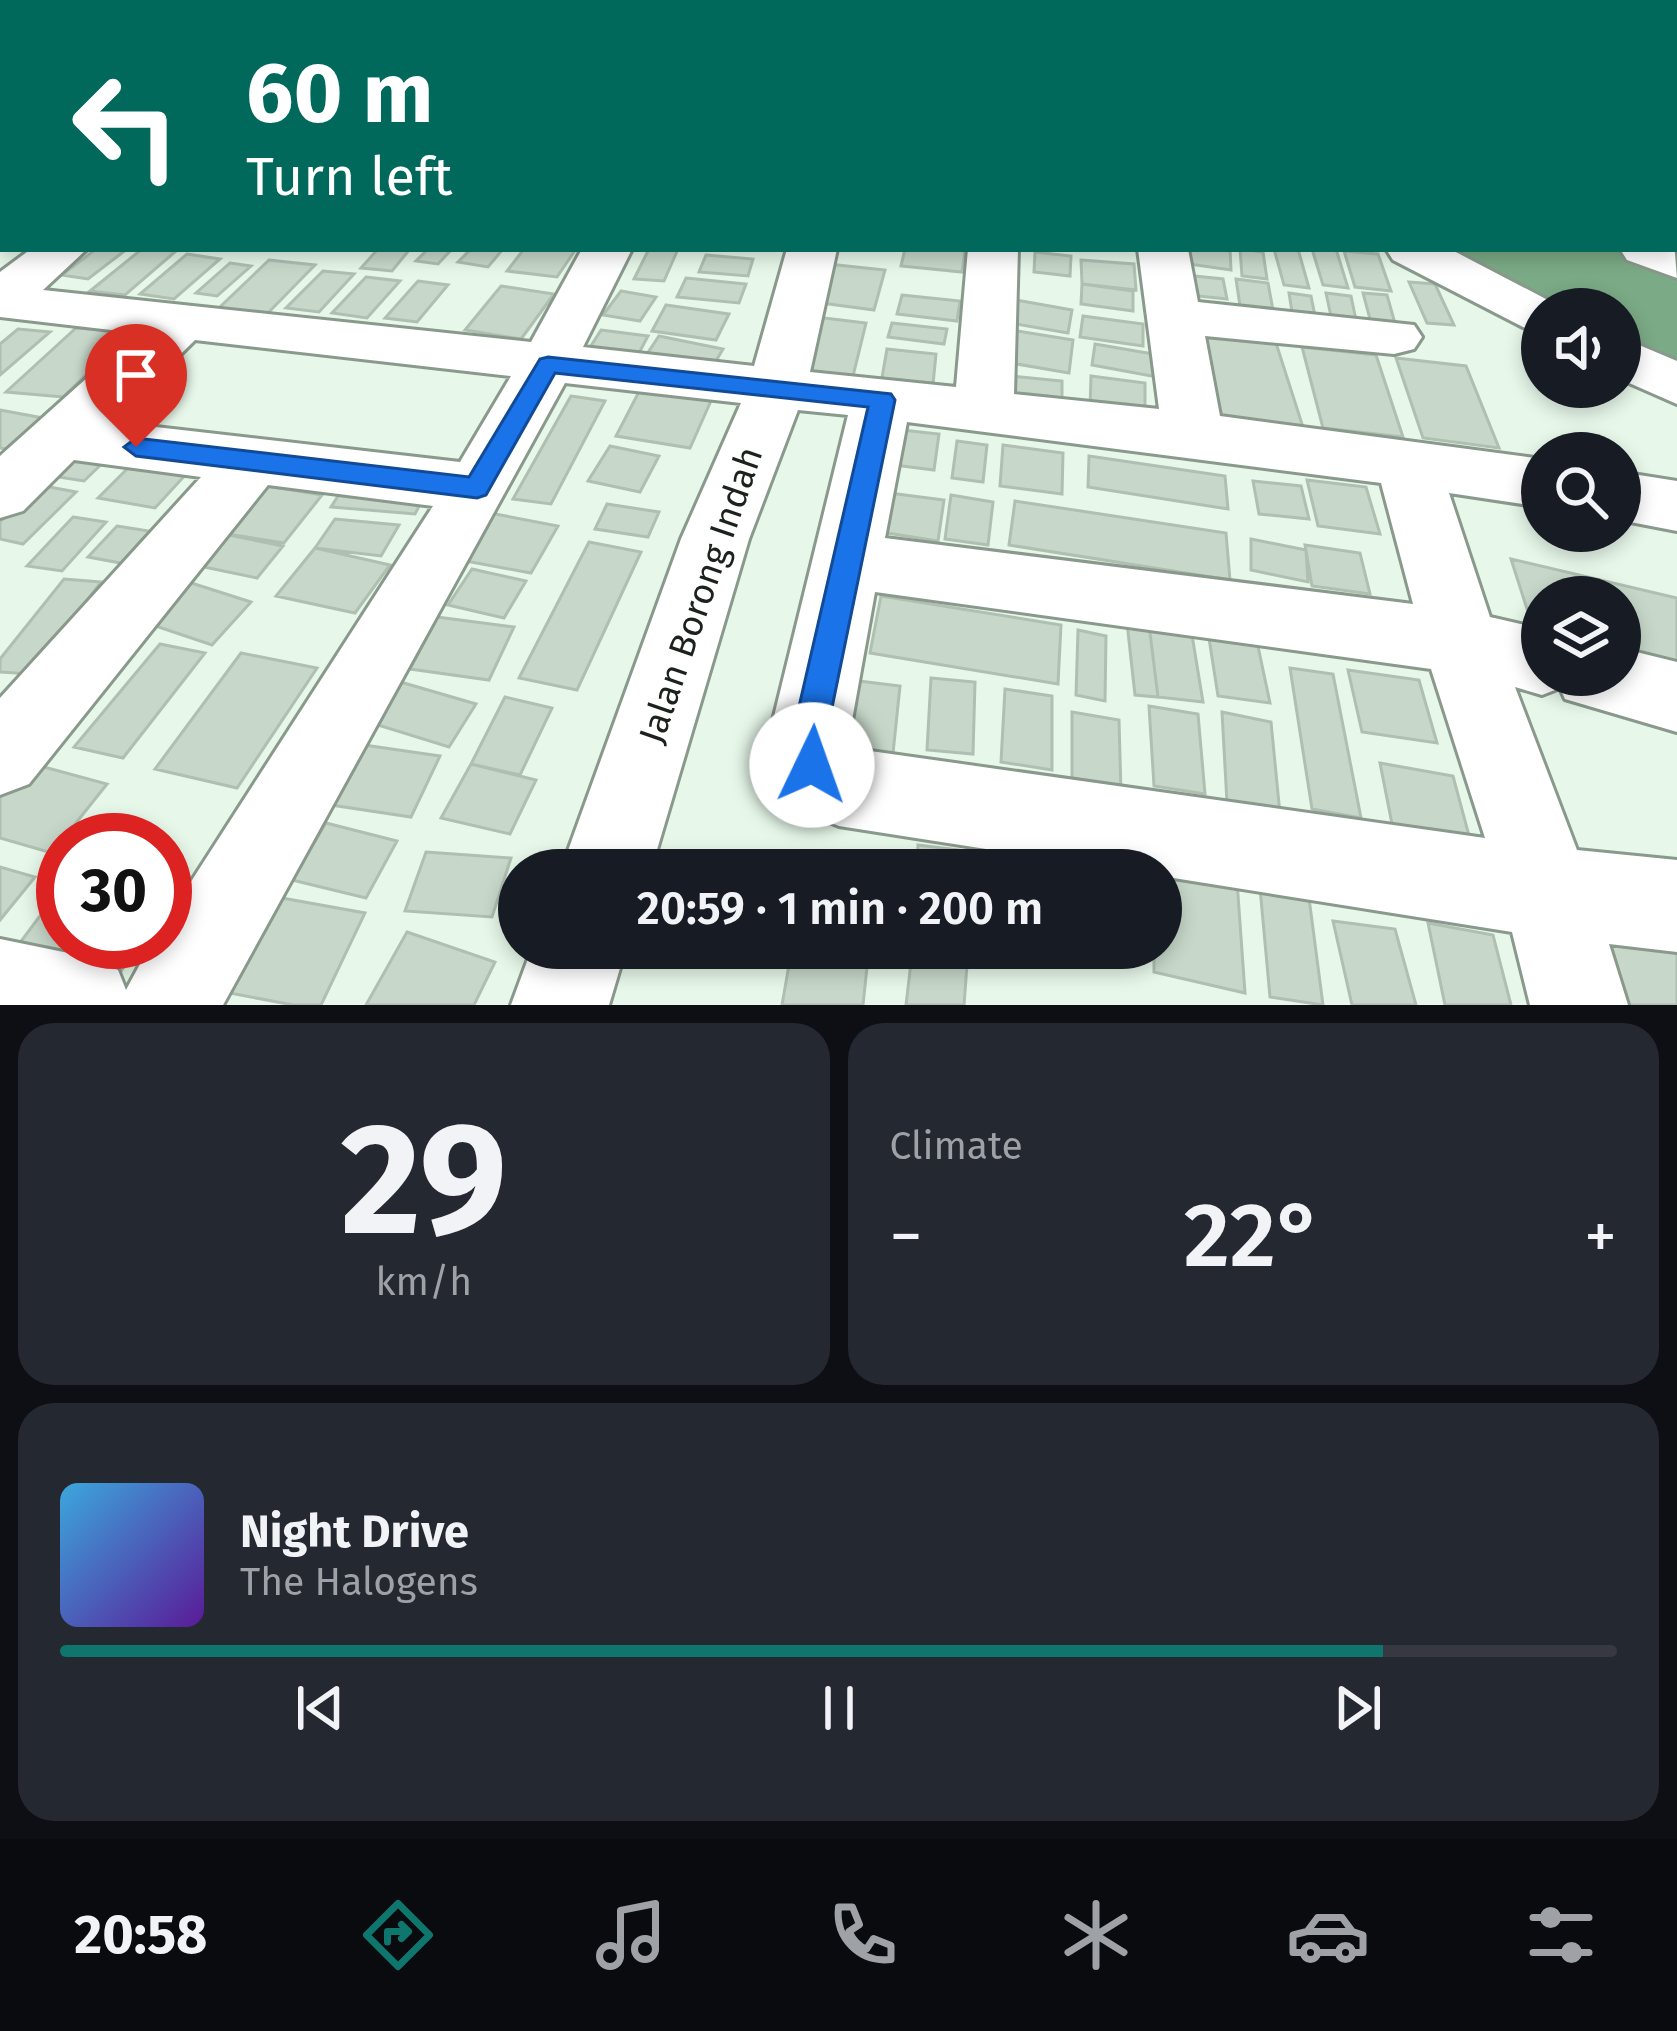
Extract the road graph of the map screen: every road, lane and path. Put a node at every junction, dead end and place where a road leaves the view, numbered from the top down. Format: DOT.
graph roads {
  1 [pos="58,252"];
  2 [pos="605,252"];
  3 [pos="811,252"];
  4 [pos="993,252"];
  5 [pos="1162,252"];
  6 [pos="1418,252"];
  7 [pos="0,299"];
  8 [pos="1521,304"];
  9 [pos="1172,316"];
  10 [pos="182,321"];
  11 [pos="1394,337"];
  12 [pos="548,364"];
  13 [pos="1641,367"];
  14 [pos="1677,385"];
  15 [pos="776,390"];
  16 [pos="882,400"];
  17 [pos="984,410"];
  18 [pos="1193,434"];
  19 [pos="59,437"];
  20 [pos="252,461"];
  21 [pos="1408,463"];
  22 [pos="1521,480"];
  23 [pos="477,488"];
  24 [pos="0,494"];
  25 [pos="1641,500"];
  26 [pos="1677,506"];
  27 [pos="846,561"];
  28 [pos="1460,641"];
  29 [pos="1521,657"];
  30 [pos="1641,688"];
  31 [pos="1677,697"];
  32 [pos="0,757"];
  33 [pos="613,849"];
  34 [pos="1548,892"];
  35 [pos="1677,905"];
  36 [pos="572,969"];
  37 [pos="0,987"];
  38 [pos="83,1005"];
  39 [pos="169,1005"];
  40 [pos="560,1005"];
  41 [pos="1579,1005"];
  1 -- 7 [label="street"];
  2 -- 12 [label="street"];
  3 -- 15 [label="street, Jalan Borong Indah"];
  4 -- 17 [label="street"];
  5 -- 9 [label="street"];
  6 -- 8 [label="street"];
  7 -- 10 [label="street"];
  9 -- 11 [label="street"];
  9 -- 18 [label="street"];
  10 -- 12 [label="street"];
  10 -- 19 [label="street"];
  12 -- 15 [label="street"];
  12 -- 23 [label="street"];
  13 -- 14 [label="street"];
  15 -- 16 [label="street"];
  15 -- 33 [label="street, Jalan Borong Indah"];
  16 -- 17 [label="street"];
  16 -- 27 [label="street"];
  17 -- 18 [label="street"];
  18 -- 21 [label="street"];
  19 -- 20 [label="street"];
  19 -- 24 [label="street"];
  20 -- 23 [label="street"];
  20 -- 32 [label="street"];
  21 -- 22 [label="street"];
  21 -- 28 [label="street"];
  23 -- 39 [label="street"];
  25 -- 26 [label="street"];
  27 -- 28 [label="street"];
  27 -- 34 [label="street"];
  28 -- 29 [label="street"];
  28 -- 34 [label="street"];
  30 -- 31 [label="street"];
  34 -- 35 [label="street"];
  34 -- 41 [label="street"];
  36 -- 40 [label="street"];
  37 -- 38 [label="street"];
}
